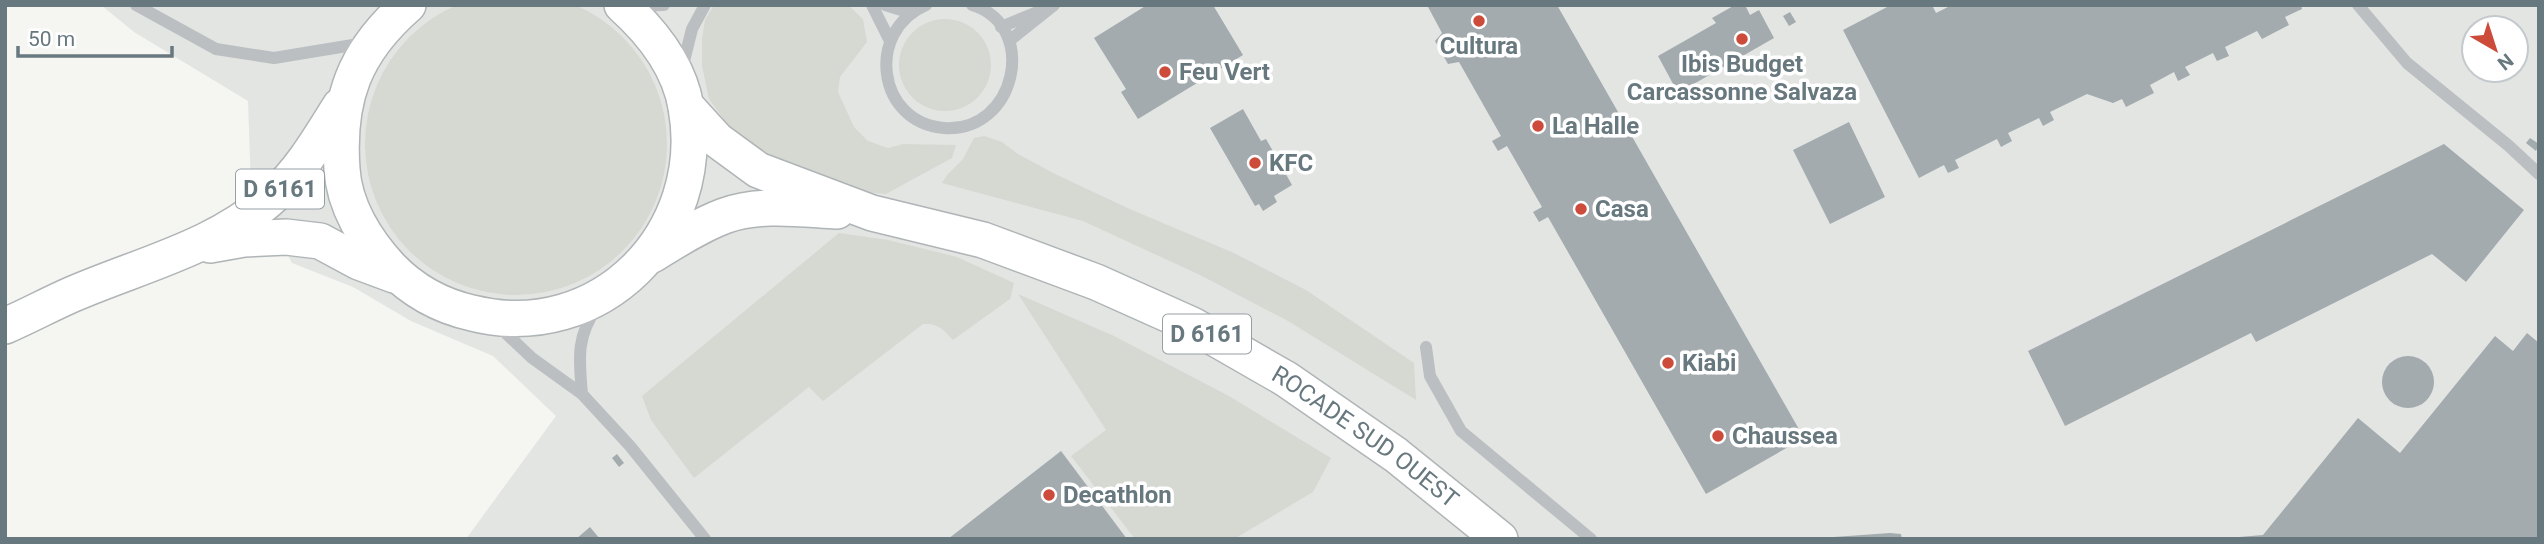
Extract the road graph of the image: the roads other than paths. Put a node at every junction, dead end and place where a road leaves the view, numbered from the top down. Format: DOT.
graph roads {
  1 [pos="136,5"];
  2 [pos="408,5"];
  3 [pos="623,5"];
  4 [pos="664,5"];
  5 [pos="705,5"];
  6 [pos="872,5"];
  7 [pos="885,5"];
  8 [pos="926,5"];
  9 [pos="972,5"];
  10 [pos="2358,5"];
  11 [pos="1054,6"];
  12 [pos="911,13"];
  13 [pos="1001,27"];
  14 [pos="890,41"];
  15 [pos="1009,41"];
  16 [pos="372,42"];
  17 [pos="683,94"];
  18 [pos="346,97"];
  19 [pos="2539,174"];
  20 [pos="872,213"];
  21 [pos="186,249"];
  22 [pos="648,257"];
  23 [pos="400,277"];
  24 [pos="608,292"];
  25 [pos="488,317"];
  26 [pos="5,326"];
  27 [pos="1426,347"];
  28 [pos="582,394"];
  29 [pos="705,539"];
  30 [pos="1500,539"];
  31 [pos="1591,539"];
  1 -- 16 [label="street"];
  2 -- 16 [label="main road"];
  3 -- 4 [label="street"];
  3 -- 17 [label="main road"];
  5 -- 17 [label="street"];
  6 -- 14 [label="street"];
  7 -- 12 [label="street"];
  8 -- 12 [label="street"];
  9 -- 13 [label="street"];
  10 -- 19 [label="street"];
  11 -- 13 [label="street"];
  11 -- 15 [label="street"];
  12 -- 14 [label="street"];
  13 -- 15 [label="street"];
  14 -- 15 [label="street"];
  16 -- 18 [label="main road"];
  17 -- 20 [label="main road, ROCADE SUD OUEST / D 6161"];
  17 -- 22 [label="main road"];
  18 -- 21 [label="main road, D 6161"];
  18 -- 23 [label="main road"];
  20 -- 22 [label="main road, ROCADE SUD OUEST / D 6161"];
  20 -- 30 [label="main road, ROCADE SUD OUEST / D 6161"];
  21 -- 23 [label="main road, D 6161"];
  21 -- 26 [label="main road, D 6161"];
  22 -- 24 [label="main road"];
  23 -- 25 [label="main road"];
  24 -- 25 [label="main road"];
  24 -- 28 [label="street"];
  25 -- 28 [label="street"];
  27 -- 31 [label="street"];
  28 -- 29 [label="street"];
}
